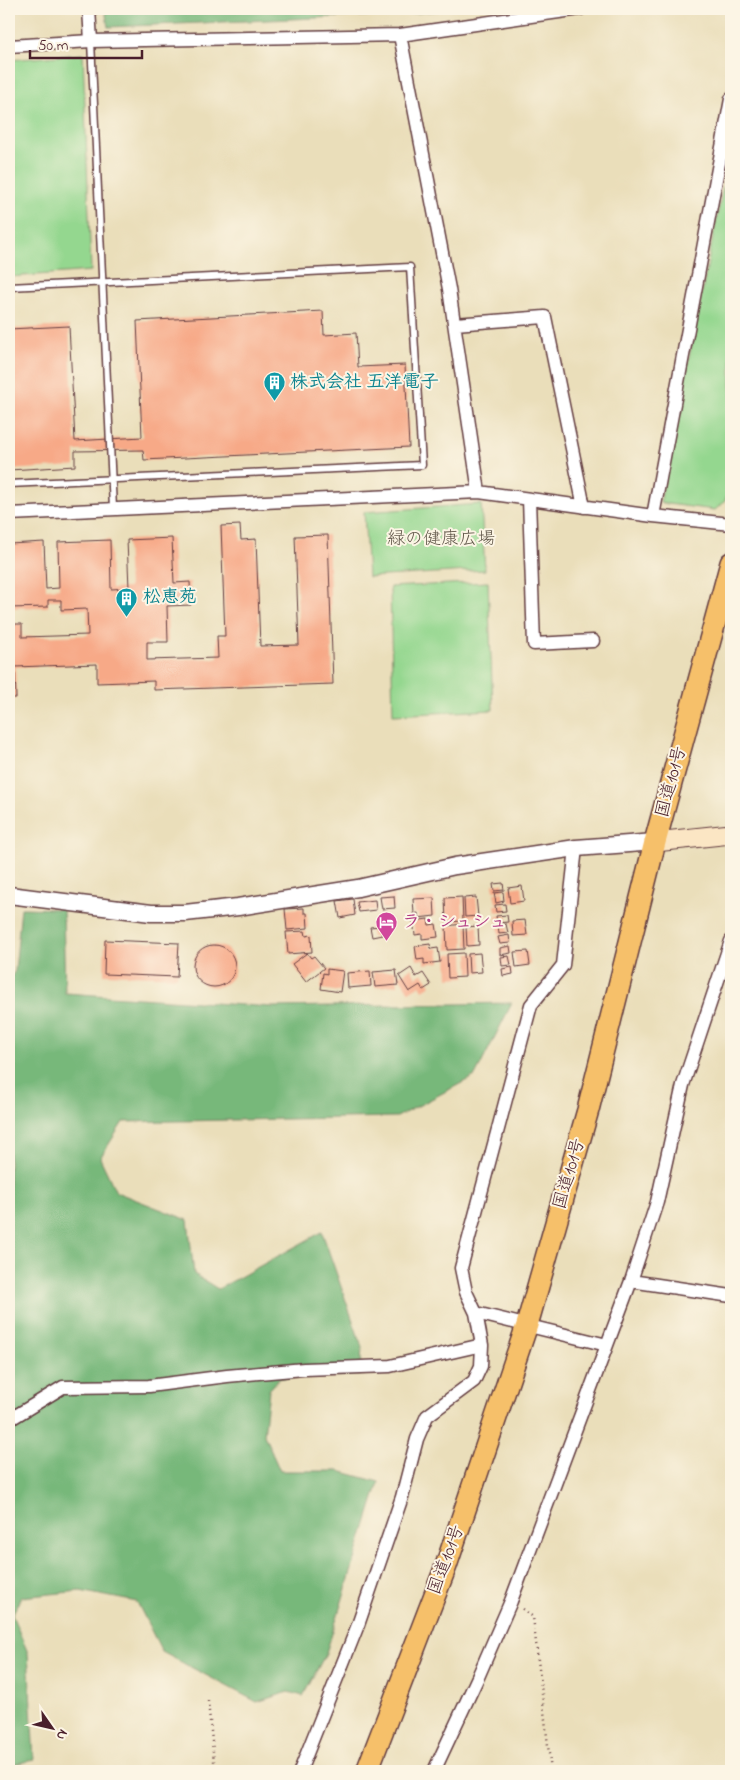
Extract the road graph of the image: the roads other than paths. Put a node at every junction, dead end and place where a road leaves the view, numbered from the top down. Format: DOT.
graph roads {
  1 [pos="89,9"];
  2 [pos="580,9"];
  3 [pos="400,35"];
  4 [pos="91,41"];
  5 [pos="9,46"];
  6 [pos="731,99"];
  7 [pos="102,283"];
  8 [pos="9,288"];
  9 [pos="455,324"];
  10 [pos="112,479"];
  11 [pos="9,484"];
  12 [pos="479,492"];
  13 [pos="529,499"];
  14 [pos="584,506"];
  15 [pos="114,508"];
  16 [pos="9,514"];
  17 [pos="653,516"];
  18 [pos="731,524"];
  19 [pos="731,563"];
  20 [pos="593,641"];
  21 [pos="731,834"];
  22 [pos="655,842"];
  23 [pos="576,848"];
  24 [pos="9,895"];
  25 [pos="731,941"];
  26 [pos="631,1281"];
  27 [pos="731,1296"];
  28 [pos="476,1313"];
  29 [pos="527,1325"];
  30 [pos="482,1345"];
  31 [pos="607,1345"];
  32 [pos="9,1420"];
  33 [pos="300,1771"];
  34 [pos="367,1771"];
  35 [pos="434,1771"];
  1 -- 4 [label="street"];
  2 -- 3 [label="street"];
  3 -- 4 [label="street"];
  3 -- 9 [label="street"];
  4 -- 5 [label="street"];
  4 -- 7 [label="lane"];
  6 -- 17 [label="street"];
  7 -- 8 [label="lane"];
  7 -- 10 [label="lane"];
  7 -- 10 [label="lane"];
  9 -- 12 [label="street"];
  9 -- 14 [label="street"];
  10 -- 11 [label="lane"];
  10 -- 15 [label="lane"];
  12 -- 13 [label="street"];
  12 -- 15 [label="street"];
  13 -- 14 [label="street"];
  13 -- 20 [label="street"];
  14 -- 17 [label="street"];
  15 -- 16 [label="street"];
  17 -- 18 [label="street"];
  19 -- 22 [label="highway, 国道101号"];
  21 -- 22 [label="main road"];
  22 -- 23 [label="street"];
  22 -- 29 [label="highway, 国道101号"];
  23 -- 24 [label="street"];
  23 -- 28 [label="street"];
  25 -- 26 [label="street"];
  26 -- 27 [label="street"];
  26 -- 31 [label="street"];
  28 -- 29 [label="street"];
  28 -- 30 [label="street"];
  29 -- 31 [label="street"];
  29 -- 34 [label="highway, 国道101号"];
  30 -- 32 [label="street"];
  30 -- 33 [label="street"];
  31 -- 35 [label="street"];
}
